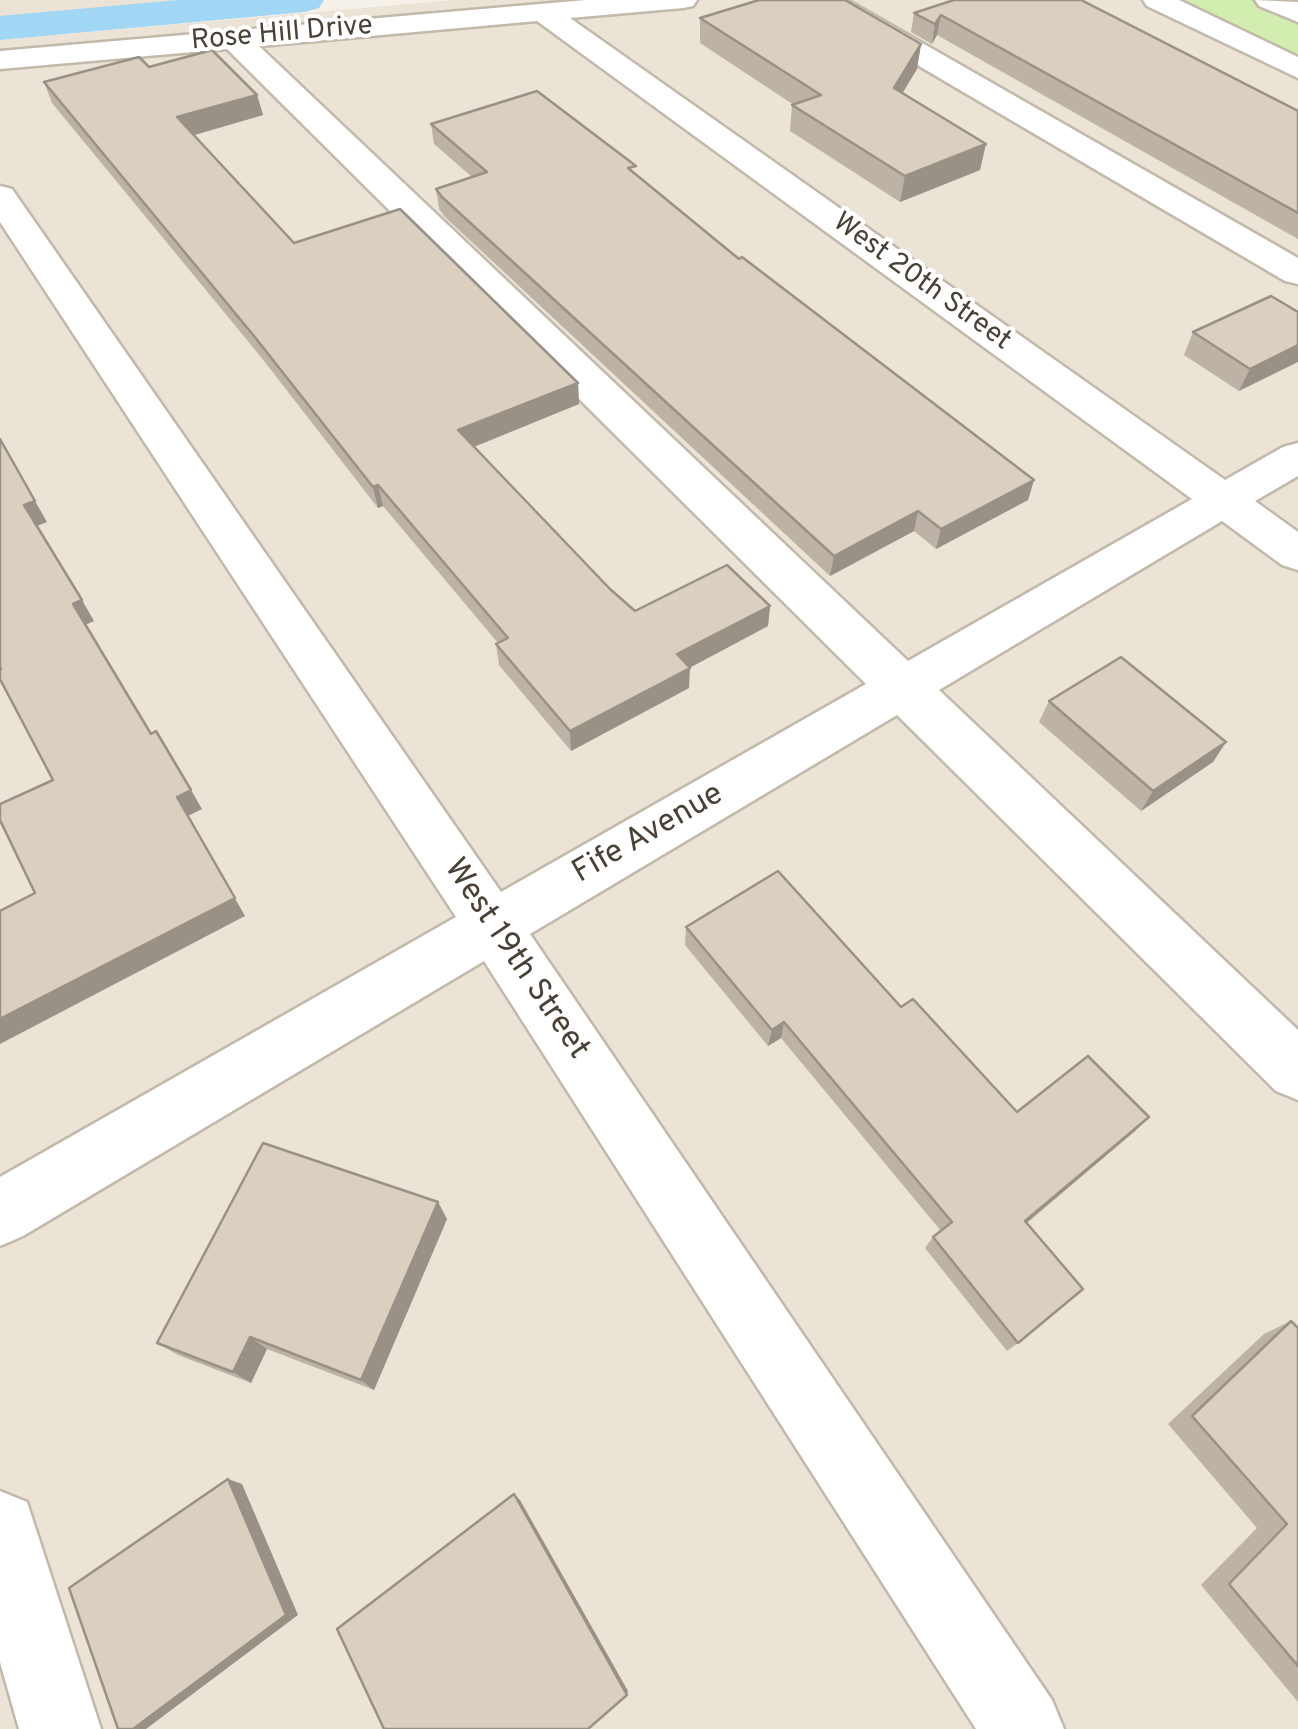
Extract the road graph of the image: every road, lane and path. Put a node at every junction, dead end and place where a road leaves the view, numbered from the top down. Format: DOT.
graph roads {
  1 [pos="683,0"];
  2 [pos="827,0"];
  3 [pos="1157,0"];
  4 [pos="1270,0"];
  5 [pos="544,13"];
  6 [pos="1298,13"];
  7 [pos="234,40"];
  8 [pos="0,60"];
  9 [pos="1298,68"];
  10 [pos="0,196"];
  11 [pos="1298,273"];
  12 [pos="1298,457"];
  13 [pos="1223,500"];
  14 [pos="1298,554"];
  15 [pos="904,686"];
  16 [pos="493,926"];
  17 [pos="1298,1070"];
  18 [pos="0,1213"];
  19 [pos="0,1529"];
  20 [pos="60,1729"];
  21 [pos="1024,1729"];
  1 -- 5 [label="street, Rose Hill Drive"];
  2 -- 11 [label="street"];
  3 -- 9 [label="street"];
  4 -- 6 [label="street"];
  5 -- 7 [label="street, Rose Hill Drive"];
  5 -- 13 [label="street, West 20th Street"];
  7 -- 8 [label="street, Rose Hill Drive"];
  7 -- 15 [label="street"];
  10 -- 16 [label="street, West 19th Street"];
  12 -- 13 [label="street, Fife Avenue"];
  13 -- 14 [label="street, West 20th Street"];
  13 -- 15 [label="street, Fife Avenue"];
  15 -- 16 [label="street, Fife Avenue"];
  15 -- 17 [label="street"];
  16 -- 18 [label="street, Fife Avenue"];
  16 -- 21 [label="street, West 19th Street"];
  19 -- 20 [label="street"];
}
